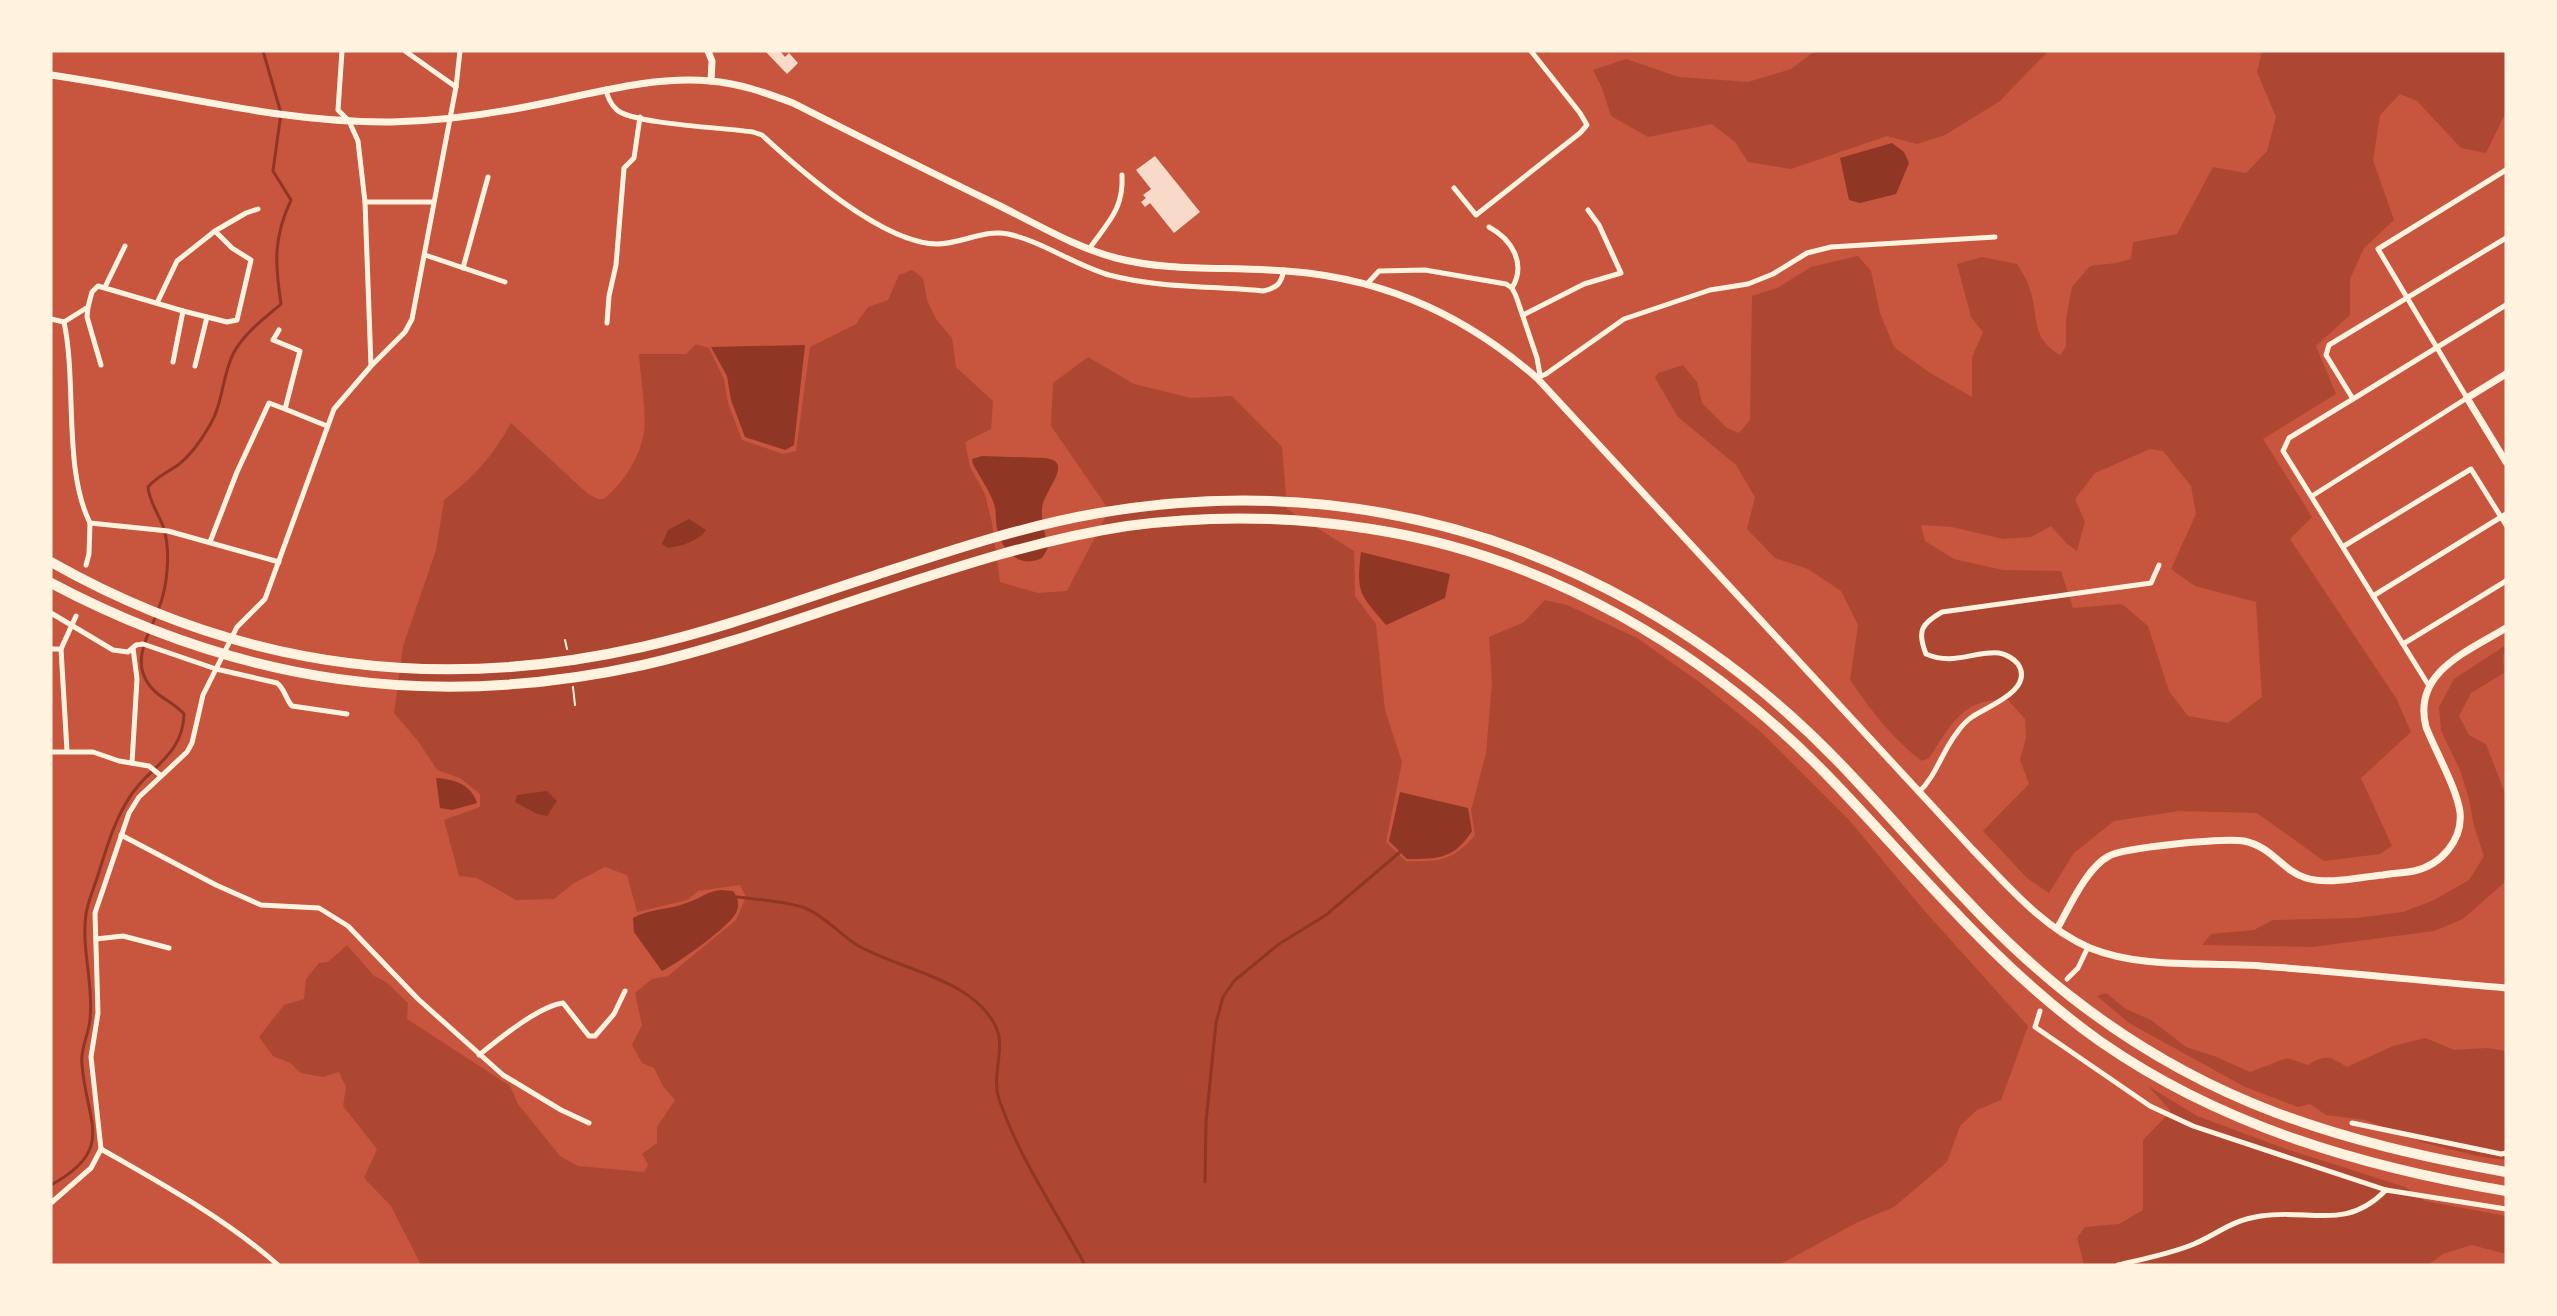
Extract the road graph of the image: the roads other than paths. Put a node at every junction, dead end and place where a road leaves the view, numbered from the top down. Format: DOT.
graph roads {
  1 [pos="342,51"];
  2 [pos="405,51"];
  3 [pos="460,51"];
  4 [pos="708,51"];
  5 [pos="1531,51"];
  6 [pos="51,75"];
  7 [pos="711,81"];
  8 [pos="456,87"];
  9 [pos="606,89"];
  10 [pos="640,117"];
  11 [pos="449,118"];
  12 [pos="349,121"];
  13 [pos="2506,170"];
  14 [pos="1122,175"];
  15 [pos="488,177"];
  16 [pos="1454,188"];
  17 [pos="365,202"];
  18 [pos="433,202"];
  19 [pos="258,209"];
  20 [pos="1588,210"];
  21 [pos="1489,226"];
  22 [pos="215,231"];
  23 [pos="1995,237"];
  24 [pos="2506,238"];
  25 [pos="124,246"];
  26 [pos="1089,249"];
  27 [pos="425,255"];
  28 [pos="463,268"];
  29 [pos="1284,270"];
  30 [pos="506,282"];
  31 [pos="1367,284"];
  32 [pos="105,287"];
  33 [pos="1512,288"];
  34 [pos="2407,298"];
  35 [pos="157,303"];
  36 [pos="2506,305"];
  37 [pos="88,307"];
  38 [pos="183,311"];
  39 [pos="1523,315"];
  40 [pos="207,317"];
  41 [pos="51,319"];
  42 [pos="64,322"];
  43 [pos="607,323"];
  44 [pos="279,330"];
  45 [pos="2437,347"];
  46 [pos="173,362"];
  47 [pos="101,365"];
  48 [pos="195,366"];
  49 [pos="371,366"];
  50 [pos="2506,374"];
  51 [pos="1538,376"];
  52 [pos="2467,398"];
  53 [pos="2353,399"];
  54 [pos="285,409"];
  55 [pos="327,426"];
  56 [pos="2506,462"];
  57 [pos="2312,496"];
  58 [pos="2503,516"];
  59 [pos="90,522"];
  60 [pos="2506,525"];
  61 [pos="210,542"];
  62 [pos="2344,546"];
  63 [pos="51,562"];
  64 [pos="279,562"];
  65 [pos="86,565"];
  66 [pos="2159,565"];
  67 [pos="2506,581"];
  68 [pos="52,584"];
  69 [pos="2373,596"];
  70 [pos="51,614"];
  71 [pos="76,616"];
  72 [pos="72,627"];
  73 [pos="2506,628"];
  74 [pos="2403,644"];
  75 [pos="133,648"];
  76 [pos="51,649"];
  77 [pos="61,649"];
  78 [pos="216,669"];
  79 [pos="2428,686"];
  80 [pos="347,714"];
  81 [pos="67,751"];
  82 [pos="51,752"];
  83 [pos="132,763"];
  84 [pos="159,773"];
  85 [pos="1919,792"];
  86 [pos="121,835"];
  87 [pos="2057,929"];
  88 [pos="96,939"];
  89 [pos="2088,947"];
  90 [pos="169,948"];
  91 [pos="2067,979"];
  92 [pos="2506,988"];
  93 [pos="625,991"];
  94 [pos="2040,1011"];
  95 [pos="479,1055"];
  96 [pos="589,1123"];
  97 [pos="2352,1123"];
  98 [pos="101,1149"];
  99 [pos="2506,1153"];
  100 [pos="2506,1172"];
  101 [pos="2386,1190"];
  102 [pos="2506,1191"];
  103 [pos="51,1203"];
  104 [pos="2506,1209"];
  105 [pos="278,1265"];
  106 [pos="2118,1265"];
  1 -- 12 [label="street"];
  2 -- 8 [label="street"];
  3 -- 8 [label="street"];
  4 -- 7 [label="street"];
  5 -- 16 [label="street"];
  6 -- 12 [label="street"];
  7 -- 9 [label="street"];
  7 -- 26 [label="street"];
  8 -- 11 [label="street"];
  9 -- 10 [label="street"];
  9 -- 11 [label="street"];
  10 -- 29 [label="street"];
  10 -- 43 [label="street"];
  11 -- 12 [label="street"];
  11 -- 18 [label="street"];
  12 -- 17 [label="street"];
  13 -- 34 [label="street"];
  14 -- 26 [label="street"];
  15 -- 28 [label="street"];
  17 -- 18 [label="street"];
  17 -- 49 [label="street"];
  18 -- 27 [label="street"];
  19 -- 22 [label="street"];
  20 -- 39 [label="street"];
  21 -- 33 [label="street"];
  22 -- 35 [label="street"];
  22 -- 40 [label="street"];
  23 -- 51 [label="street"];
  24 -- 34 [label="street"];
  25 -- 32 [label="street"];
  26 -- 29 [label="street"];
  27 -- 28 [label="street"];
  27 -- 49 [label="street"];
  28 -- 30 [label="street"];
  29 -- 31 [label="street"];
  31 -- 33 [label="street"];
  31 -- 51 [label="street"];
  32 -- 35 [label="street"];
  32 -- 37 [label="street"];
  33 -- 39 [label="street"];
  34 -- 45 [label="street"];
  34 -- 53 [label="street"];
  35 -- 38 [label="street"];
  36 -- 45 [label="street"];
  37 -- 42 [label="street"];
  37 -- 47 [label="street"];
  38 -- 40 [label="street"];
  38 -- 46 [label="street"];
  39 -- 51 [label="street"];
  40 -- 48 [label="street"];
  41 -- 42 [label="street"];
  42 -- 59 [label="street"];
  44 -- 54 [label="street"];
  45 -- 52 [label="street"];
  45 -- 53 [label="street"];
  49 -- 55 [label="street"];
  50 -- 52 [label="street"];
  51 -- 85 [label="street"];
  52 -- 56 [label="street"];
  52 -- 57 [label="street"];
  53 -- 57 [label="street"];
  54 -- 55 [label="street"];
  54 -- 61 [label="street"];
  55 -- 64 [label="street"];
  57 -- 62 [label="street"];
  58 -- 60 [label="street"];
  58 -- 62 [label="street"];
  58 -- 69 [label="street"];
  59 -- 61 [label="street"];
  59 -- 65 [label="street"];
  61 -- 64 [label="street"];
  62 -- 69 [label="street"];
  63 -- 100 [label="highway"];
  64 -- 78 [label="street"];
  66 -- 85 [label="street"];
  67 -- 74 [label="street"];
  68 -- 102 [label="highway"];
  69 -- 74 [label="street"];
  70 -- 72 [label="street"];
  71 -- 72 [label="street"];
  72 -- 75 [label="street"];
  72 -- 77 [label="street"];
  73 -- 79 [label="street"];
  74 -- 79 [label="street"];
  75 -- 78 [label="street"];
  75 -- 83 [label="street"];
  76 -- 77 [label="street"];
  77 -- 81 [label="street"];
  78 -- 80 [label="street"];
  78 -- 84 [label="street"];
  79 -- 87 [label="street"];
  81 -- 82 [label="street"];
  81 -- 83 [label="street"];
  83 -- 84 [label="street"];
  84 -- 86 [label="street"];
  85 -- 87 [label="street"];
  86 -- 88 [label="street"];
  86 -- 95 [label="street"];
  87 -- 89 [label="street"];
  88 -- 90 [label="street"];
  88 -- 98 [label="street"];
  89 -- 91 [label="street"];
  89 -- 92 [label="street"];
  93 -- 95 [label="street"];
  94 -- 101 [label="street"];
  95 -- 96 [label="street"];
  97 -- 99 [label="street"];
  98 -- 103 [label="street"];
  98 -- 105 [label="street"];
  101 -- 104 [label="street"];
  101 -- 106 [label="street"];
}
